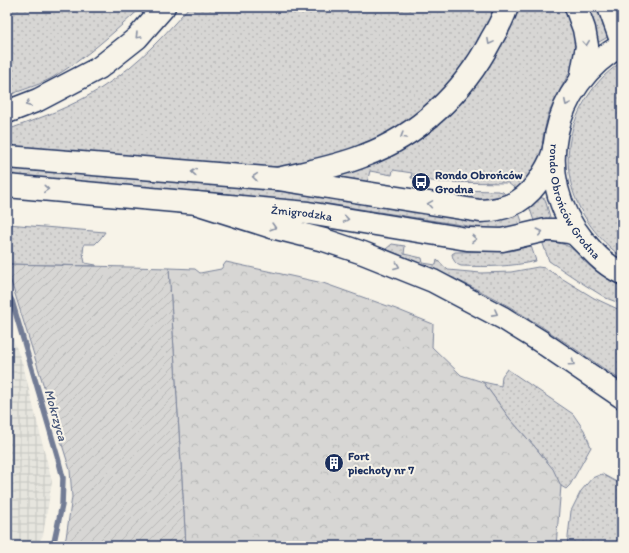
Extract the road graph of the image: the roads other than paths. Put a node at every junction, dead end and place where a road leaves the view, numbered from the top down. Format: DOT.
graph roads {
  1 [pos="164,7"];
  2 [pos="507,7"];
  3 [pos="576,7"];
  4 [pos="608,7"];
  5 [pos="622,44"];
  6 [pos="581,79"];
  7 [pos="7,112"];
  8 [pos="554,148"];
  9 [pos="7,158"];
  10 [pos="278,179"];
  11 [pos="7,186"];
  12 [pos="196,203"];
  13 [pos="589,248"];
  14 [pos="622,273"];
  15 [pos="622,397"];
  1 -- 7 [label="main road, one-way"];
  2 -- 10 [label="main road, one-way"];
  3 -- 6 [label="main road, one-way"];
  4 -- 5 [label="main road"];
  5 -- 6 [label="main road, rondo Obrońców Grodna"];
  6 -- 8 [label="main road, rondo Obrońców Grodna, one-way"];
  8 -- 10 [label="main road, one-way"];
  8 -- 13 [label="main road, rondo Obrońców Grodna"];
  10 -- 9 [label="main road, one-way"];
  11 -- 12 [label="main road, Żmigrodzka, one-way"];
  12 -- 13 [label="main road, Żmigrodzka, one-way"];
  12 -- 15 [label="main road, one-way"];
  13 -- 14 [label="main road, rondo Obrońców Grodna"];
}
